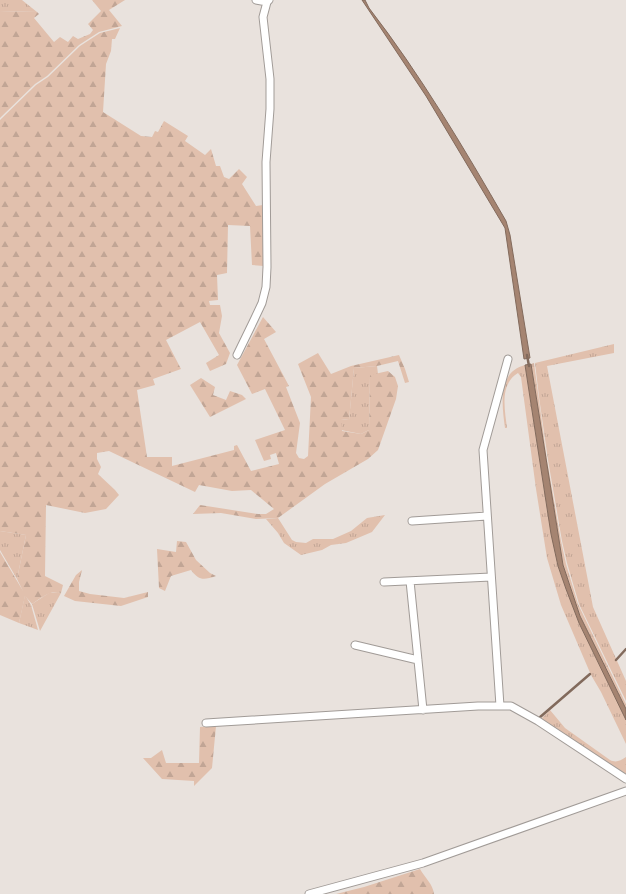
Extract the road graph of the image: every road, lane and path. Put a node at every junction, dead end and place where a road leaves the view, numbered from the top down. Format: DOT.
graph roads {
  1 [pos="256,0"];
  2 [pos="268,1"];
  3 [pos="237,355"];
  4 [pos="508,359"];
  5 [pos="487,516"];
  6 [pos="412,521"];
  7 [pos="491,577"];
  8 [pos="410,581"];
  9 [pos="384,582"];
  10 [pos="355,644"];
  11 [pos="418,660"];
  12 [pos="500,706"];
  13 [pos="423,710"];
  14 [pos="206,723"];
  15 [pos="626,779"];
  16 [pos="626,791"];
  17 [pos="309,894"];
  1 -- 2 [label="street"];
  2 -- 3 [label="street"];
  4 -- 5 [label="street"];
  5 -- 6 [label="street"];
  5 -- 7 [label="street"];
  7 -- 8 [label="street"];
  7 -- 12 [label="street"];
  8 -- 9 [label="street"];
  8 -- 11 [label="street"];
  10 -- 11 [label="street"];
  11 -- 13 [label="street"];
  12 -- 13 [label="street"];
  12 -- 15 [label="street"];
  13 -- 14 [label="street"];
  16 -- 17 [label="street"];
}
